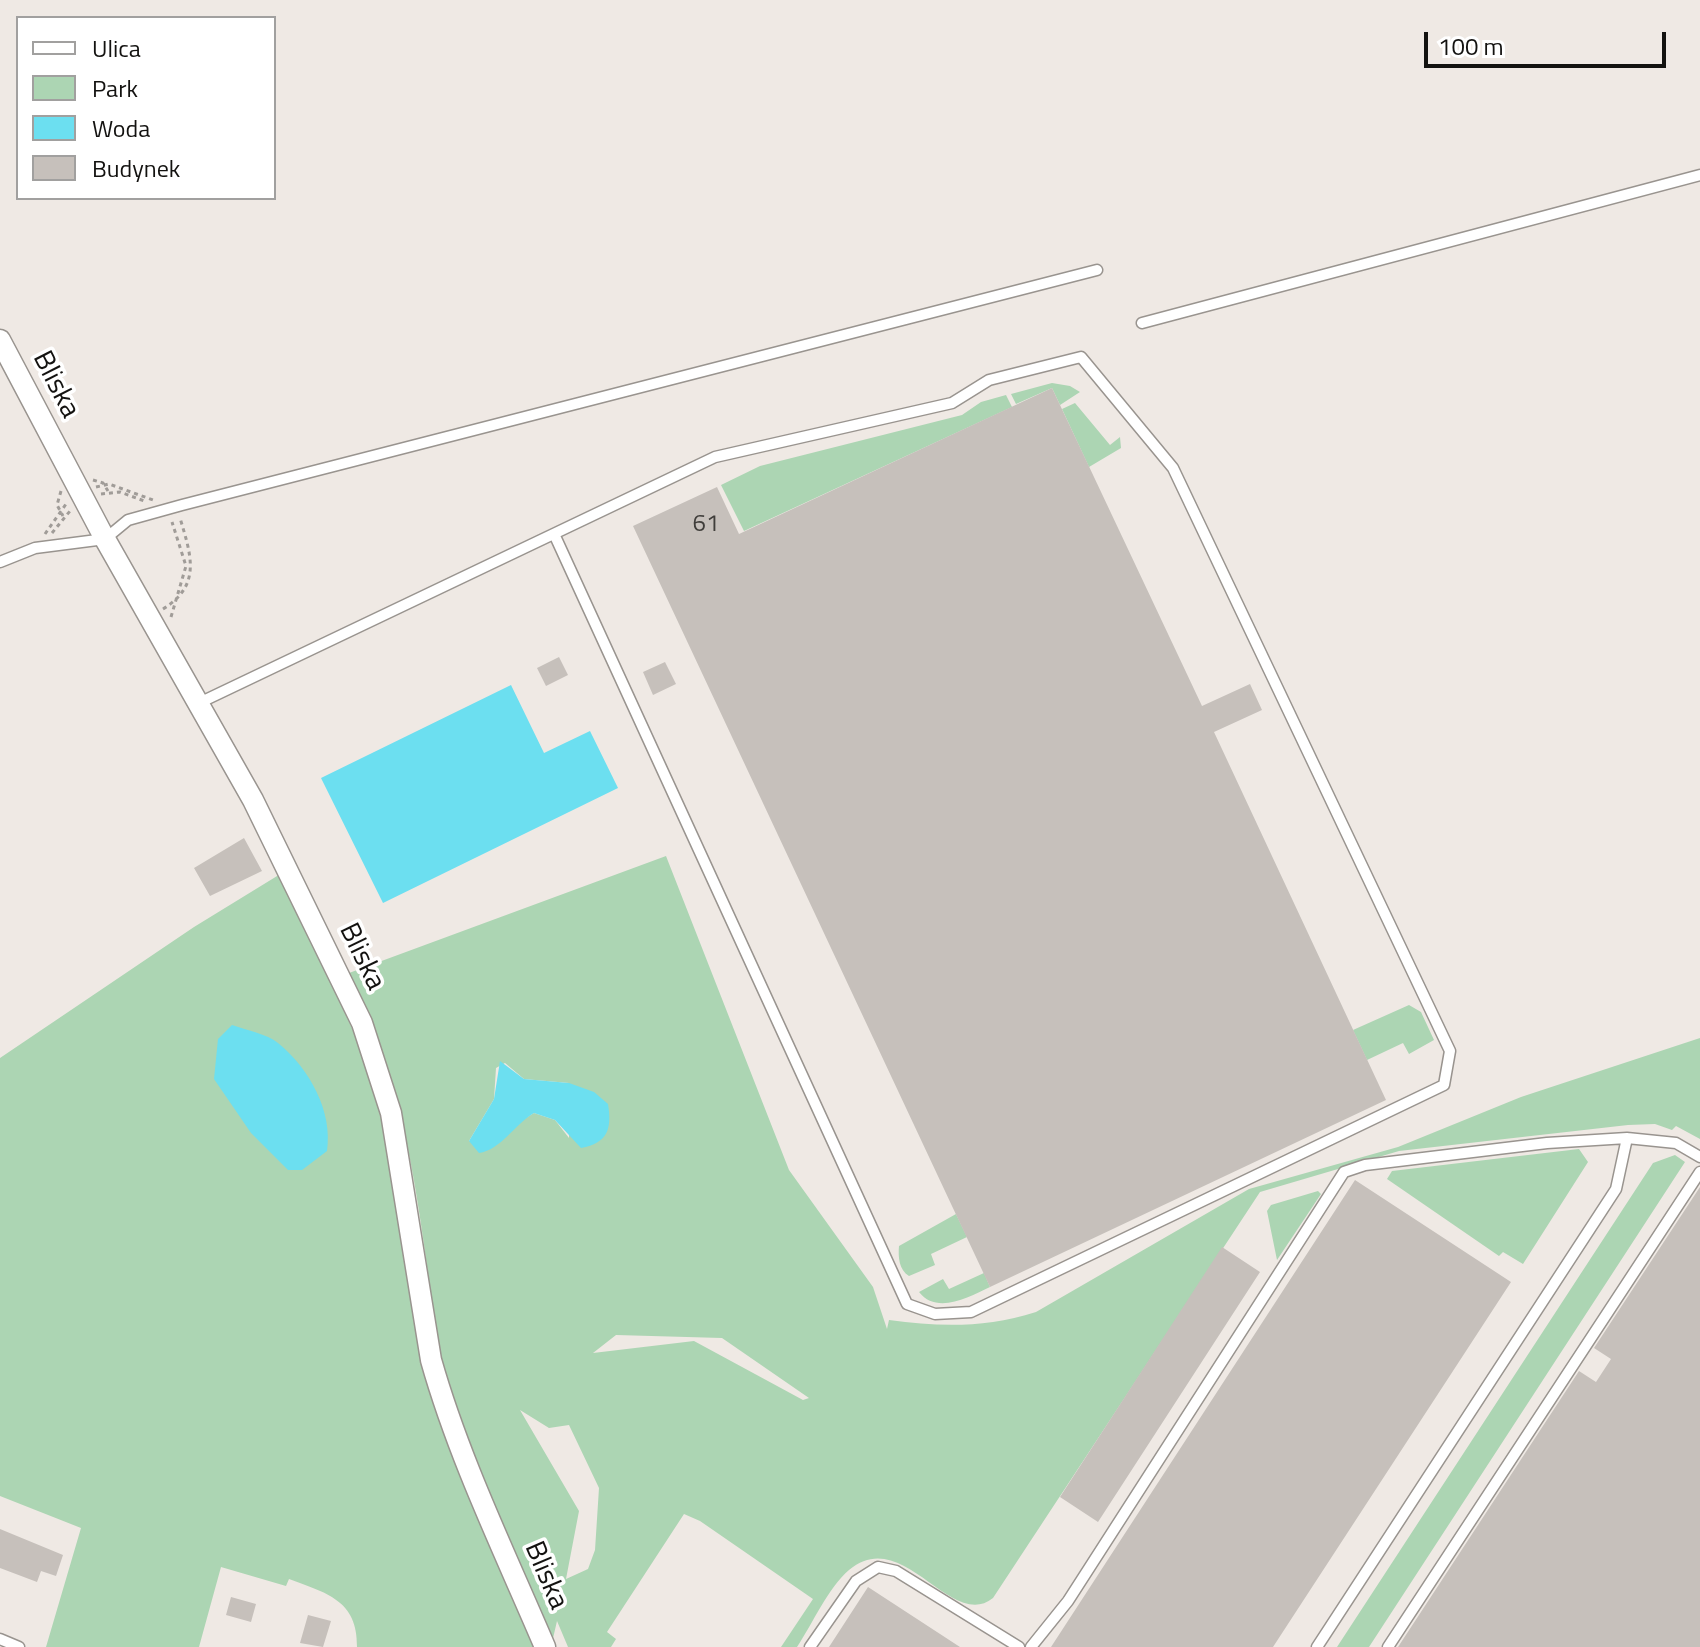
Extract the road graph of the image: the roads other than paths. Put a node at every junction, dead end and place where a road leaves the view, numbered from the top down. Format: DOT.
graph roads {
  1 [pos="1700,175"];
  2 [pos="1097,270"];
  3 [pos="1142,323"];
  4 [pos="0,340"];
  5 [pos="555,536"];
  6 [pos="105,539"];
  7 [pos="0,562"];
  8 [pos="199,703"];
  9 [pos="1627,1138"];
  10 [pos="1700,1157"];
  11 [pos="1700,1172"];
  12 [pos="0,1639"];
  13 [pos="19,1647"];
  14 [pos="545,1647"];
  15 [pos="810,1647"];
  16 [pos="1019,1647"];
  17 [pos="1031,1647"];
  18 [pos="1317,1647"];
  19 [pos="1388,1647"];
  1 -- 3 [label="lane"];
  2 -- 6 [label="lane"];
  4 -- 6 [label="street, Bliska"];
  5 -- 5 [label="lane"];
  5 -- 8 [label="lane"];
  6 -- 7 [label="lane"];
  6 -- 8 [label="street, Bliska"];
  8 -- 14 [label="street, Bliska"];
  9 -- 10 [label="lane"];
  9 -- 17 [label="lane"];
  9 -- 18 [label="lane"];
  11 -- 19 [label="lane"];
  12 -- 13 [label="lane"];
  15 -- 16 [label="lane"];
}
